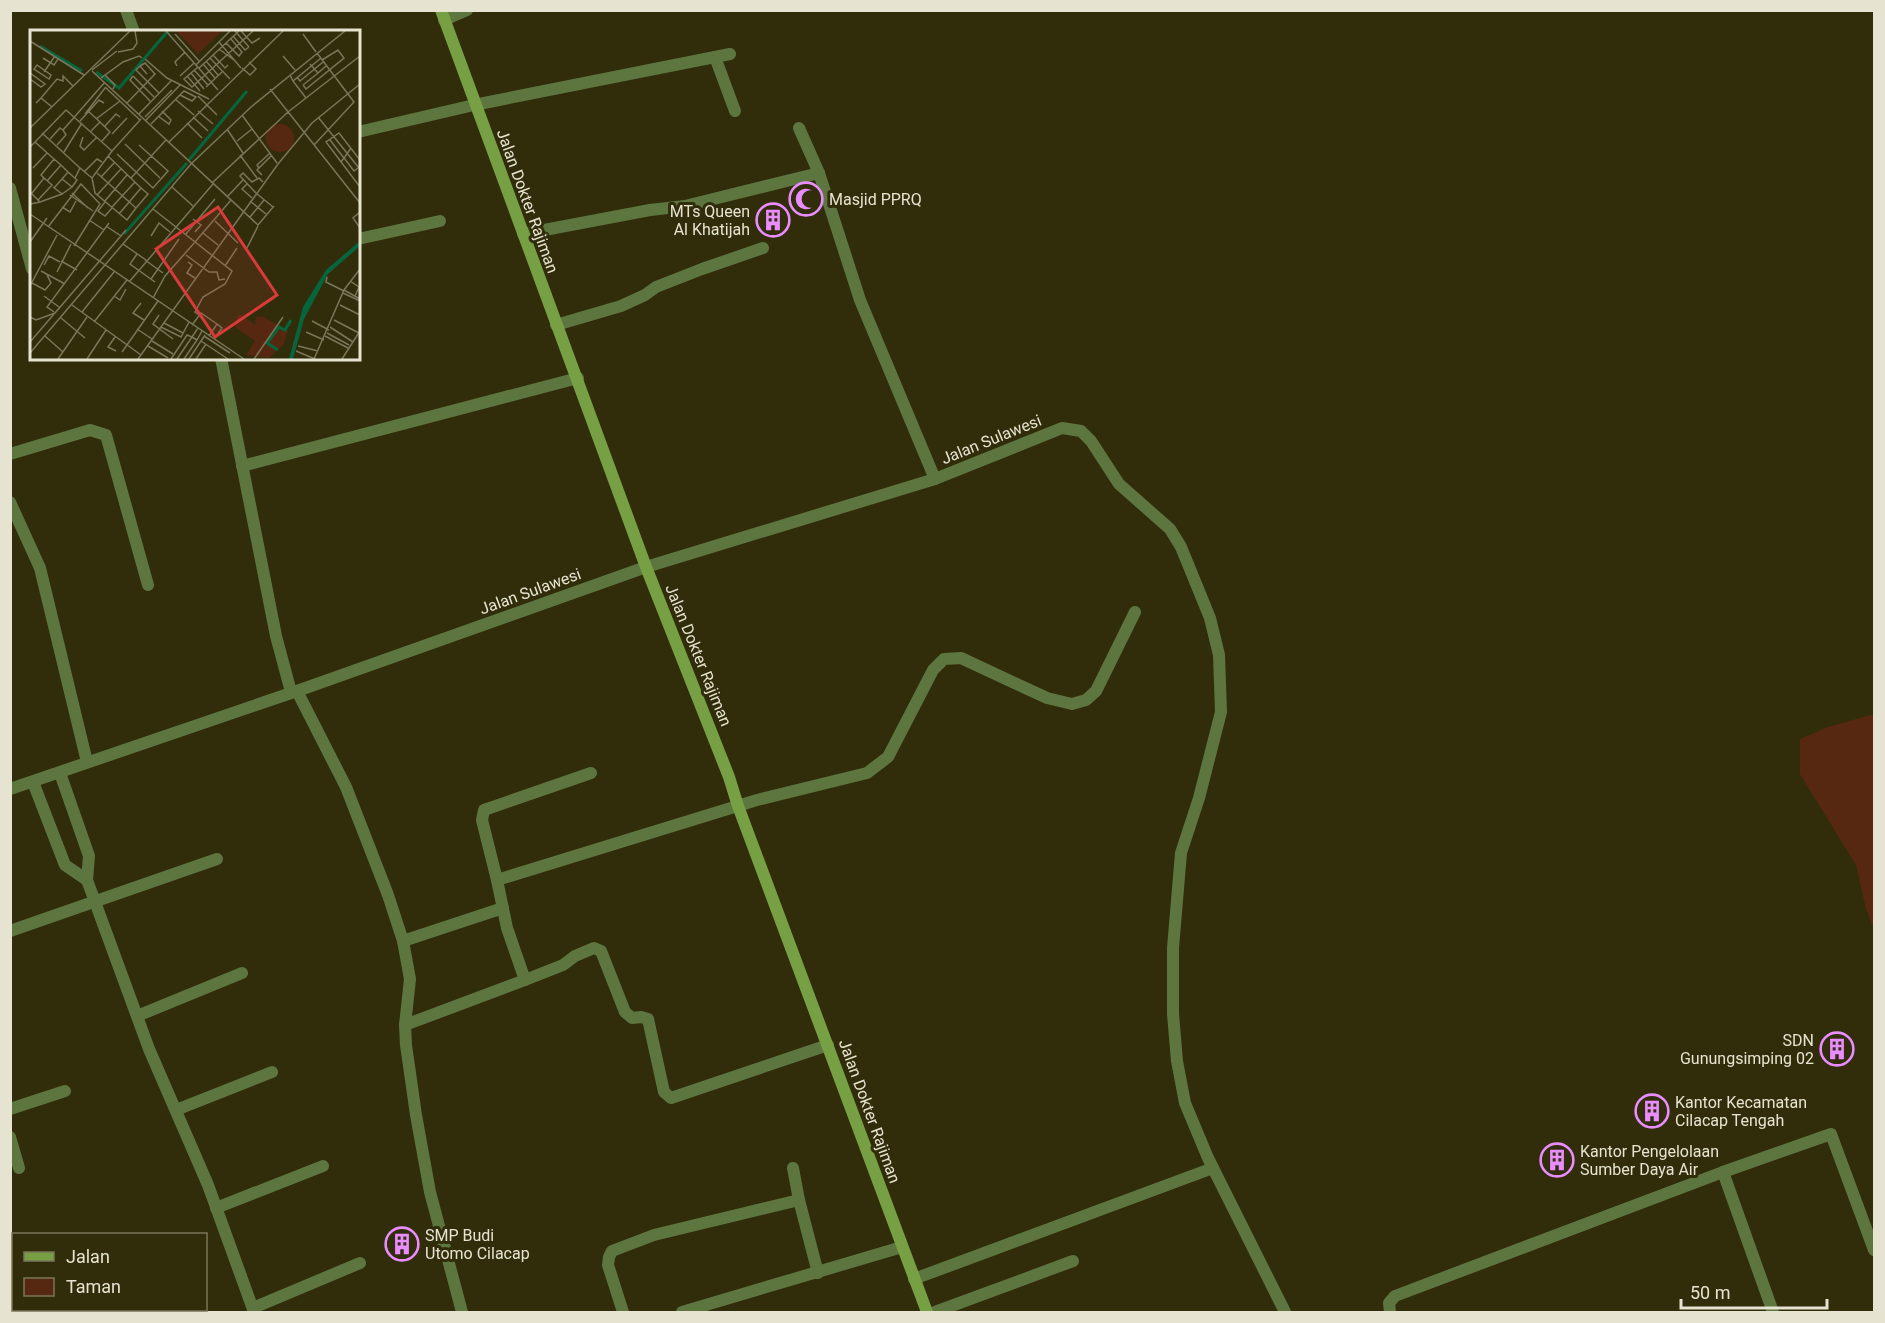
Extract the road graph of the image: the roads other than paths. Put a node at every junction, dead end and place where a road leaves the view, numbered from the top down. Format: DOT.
graph roads {
  1 [pos="126,10"];
  2 [pos="467,10"];
  3 [pos="443,15"];
  4 [pos="133,30"];
  5 [pos="730,54"];
  6 [pos="715,57"];
  7 [pos="474,105"];
  8 [pos="735,111"];
  9 [pos="799,128"];
  10 [pos="360,132"];
  11 [pos="819,173"];
  12 [pos="10,188"];
  13 [pos="440,221"];
  14 [pos="524,234"];
  15 [pos="360,239"];
  16 [pos="763,248"];
  17 [pos="30,262"];
  18 [pos="556,325"];
  19 [pos="221,360"];
  20 [pos="578,378"];
  21 [pos="10,454"];
  22 [pos="242,466"];
  23 [pos="935,479"];
  24 [pos="10,502"];
  25 [pos="646,567"];
  26 [pos="148,585"];
  27 [pos="1135,612"];
  28 [pos="294,692"];
  29 [pos="87,762"];
  30 [pos="60,773"];
  31 [pos="591,773"];
  32 [pos="33,782"];
  33 [pos="10,789"];
  34 [pos="738,806"];
  35 [pos="217,859"];
  36 [pos="87,880"];
  37 [pos="497,880"];
  38 [pos="95,902"];
  39 [pos="503,908"];
  40 [pos="10,931"];
  41 [pos="403,941"];
  42 [pos="242,973"];
  43 [pos="525,980"];
  44 [pos="137,1016"];
  45 [pos="405,1025"];
  46 [pos="828,1045"];
  47 [pos="272,1072"];
  48 [pos="65,1091"];
  49 [pos="10,1109"];
  50 [pos="176,1110"];
  51 [pos="10,1137"];
  52 [pos="323,1166"];
  53 [pos="19,1168"];
  54 [pos="793,1168"];
  55 [pos="1213,1168"];
  56 [pos="1723,1172"];
  57 [pos="799,1200"];
  58 [pos="216,1208"];
  59 [pos="902,1247"];
  60 [pos="1875,1250"];
  61 [pos="1073,1261"];
  62 [pos="360,1263"];
  63 [pos="818,1273"];
  64 [pos="914,1280"];
  65 [pos="254,1310"];
  66 [pos="462,1312"];
  67 [pos="622,1312"];
  68 [pos="682,1312"];
  69 [pos="927,1312"];
  70 [pos="935,1312"];
  71 [pos="1285,1312"];
  72 [pos="1390,1312"];
  73 [pos="1773,1312"];
  1 -- 4 [label="street"];
  2 -- 3 [label="street"];
  3 -- 7 [label="street, Jalan Dokter Rajiman"];
  5 -- 6 [label="street"];
  6 -- 7 [label="street"];
  6 -- 8 [label="street"];
  7 -- 10 [label="street"];
  7 -- 14 [label="street, Jalan Dokter Rajiman"];
  9 -- 11 [label="street"];
  11 -- 14 [label="street"];
  11 -- 23 [label="street"];
  12 -- 17 [label="street"];
  13 -- 15 [label="street"];
  14 -- 18 [label="street, Jalan Dokter Rajiman"];
  16 -- 18 [label="street"];
  18 -- 20 [label="street, Jalan Dokter Rajiman"];
  19 -- 22 [label="street"];
  20 -- 22 [label="street"];
  20 -- 25 [label="street, Jalan Dokter Rajiman"];
  21 -- 26 [label="street"];
  22 -- 28 [label="street"];
  23 -- 25 [label="street, Jalan Sulawesi"];
  23 -- 55 [label="street, Jalan Sulawesi"];
  24 -- 29 [label="street"];
  25 -- 28 [label="street, Jalan Sulawesi"];
  25 -- 34 [label="street, Jalan Dokter Rajiman"];
  27 -- 34 [label="street"];
  28 -- 29 [label="street, Jalan Sulawesi"];
  28 -- 41 [label="street"];
  29 -- 30 [label="street, Jalan Sulawesi"];
  30 -- 32 [label="street, Jalan Sulawesi"];
  30 -- 36 [label="street"];
  31 -- 37 [label="street"];
  32 -- 33 [label="street, Jalan Sulawesi"];
  32 -- 36 [label="street"];
  34 -- 37 [label="street"];
  34 -- 46 [label="street, Jalan Dokter Rajiman"];
  35 -- 38 [label="street"];
  36 -- 38 [label="street"];
  37 -- 39 [label="street"];
  38 -- 40 [label="street"];
  38 -- 44 [label="street"];
  39 -- 41 [label="street"];
  39 -- 43 [label="street"];
  41 -- 45 [label="street"];
  42 -- 44 [label="street"];
  43 -- 45 [label="street"];
  43 -- 46 [label="street"];
  44 -- 50 [label="street"];
  45 -- 66 [label="street"];
  46 -- 59 [label="street, Jalan Dokter Rajiman"];
  47 -- 50 [label="street"];
  48 -- 49 [label="street"];
  50 -- 58 [label="street"];
  51 -- 53 [label="street"];
  52 -- 58 [label="street"];
  54 -- 57 [label="street"];
  55 -- 64 [label="street"];
  55 -- 71 [label="street"];
  56 -- 60 [label="street"];
  56 -- 72 [label="street"];
  56 -- 73 [label="street"];
  57 -- 63 [label="street"];
  57 -- 67 [label="street"];
  58 -- 65 [label="street"];
  59 -- 63 [label="street"];
  59 -- 64 [label="street, Jalan Dokter Rajiman"];
  61 -- 70 [label="street"];
  62 -- 65 [label="street"];
  63 -- 68 [label="street"];
  64 -- 69 [label="street, Jalan Dokter Rajiman"];
}
